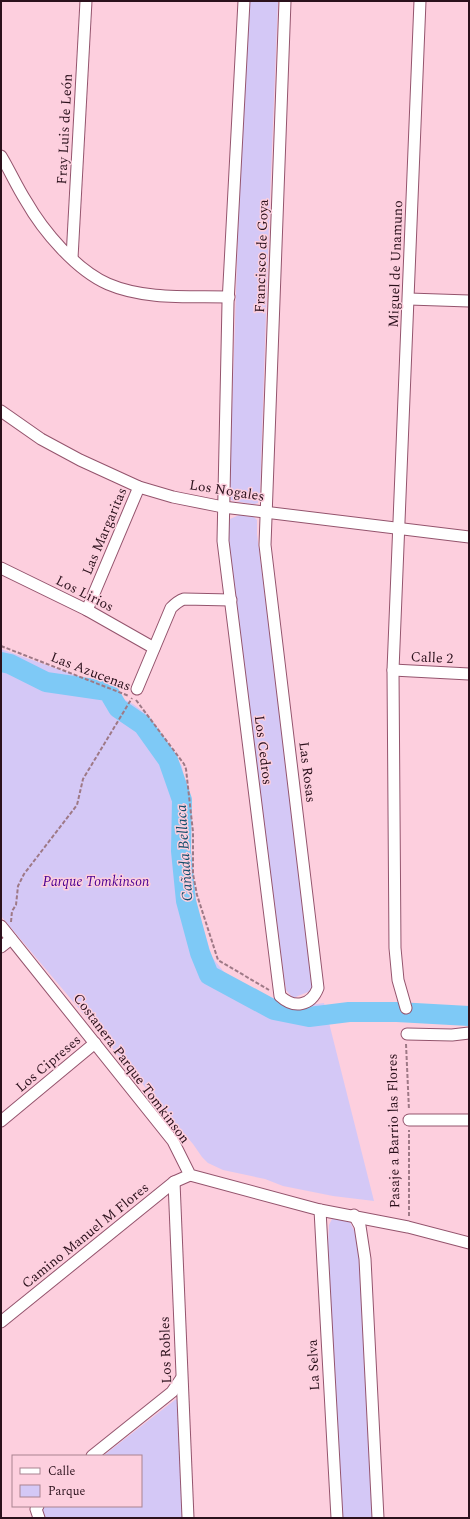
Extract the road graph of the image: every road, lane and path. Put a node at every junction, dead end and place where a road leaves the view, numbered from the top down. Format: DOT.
graph roads {
  1 [pos="86,1"];
  2 [pos="244,1"];
  3 [pos="285,1"];
  4 [pos="420,1"];
  5 [pos="1,156"];
  6 [pos="72,258"];
  7 [pos="228,297"];
  8 [pos="409,299"];
  9 [pos="469,301"];
  10 [pos="1,411"];
  11 [pos="139,487"];
  12 [pos="223,507"];
  13 [pos="266,511"];
  14 [pos="399,529"];
  15 [pos="469,537"];
  16 [pos="1,568"];
  17 [pos="231,600"];
  18 [pos="87,610"];
  19 [pos="1,646"];
  20 [pos="154,648"];
  21 [pos="393,670"];
  22 [pos="469,674"];
  23 [pos="135,694"];
  24 [pos="1,926"];
  25 [pos="11,939"];
  26 [pos="1,947"];
  27 [pos="280,996"];
  28 [pos="406,1008"];
  29 [pos="469,1033"];
  30 [pos="407,1034"];
  31 [pos="95,1043"];
  32 [pos="409,1120"];
  33 [pos="469,1120"];
  34 [pos="1,1121"];
  35 [pos="190,1175"];
  36 [pos="174,1182"];
  37 [pos="320,1210"];
  38 [pos="354,1215"];
  39 [pos="408,1227"];
  40 [pos="469,1242"];
  41 [pos="1,1322"];
  42 [pos="182,1379"];
  43 [pos="93,1455"];
  44 [pos="188,1518"];
  45 [pos="336,1518"];
  46 [pos="378,1518"];
  1 -- 6 [label="street, Fray Luis de León"];
  2 -- 7 [label="street, Francisco de Goya"];
  3 -- 13 [label="street, Francisco de Goya"];
  4 -- 8 [label="street, Miguel de Unamuno"];
  5 -- 6 [label="street"];
  6 -- 7 [label="street"];
  7 -- 12 [label="street, Francisco de Goya"];
  8 -- 9 [label="street"];
  8 -- 14 [label="street, Miguel de Unamuno"];
  10 -- 11 [label="street, Los Nogales"];
  11 -- 12 [label="street, Los Nogales"];
  11 -- 18 [label="street, Las Margaritas"];
  12 -- 13 [label="street, Los Nogales"];
  12 -- 17 [label="street, Los Cedros"];
  13 -- 14 [label="street, Los Nogales"];
  13 -- 27 [label="street, Las Rosas"];
  14 -- 15 [label="street, Los Nogales"];
  14 -- 21 [label="street, Miguel de Unamuno"];
  16 -- 18 [label="street, Los Lirios"];
  17 -- 20 [label="street"];
  17 -- 27 [label="street, Los Cedros"];
  18 -- 20 [label="street, Los Lirios"];
  19 -- 23 [label="path, Las Azucenas"];
  20 -- 23 [label="street"];
  21 -- 22 [label="street, Calle 2"];
  21 -- 28 [label="street, Miguel de Unamuno"];
  23 -- 25 [label="path"];
  23 -- 27 [label="path, Las Azucenas"];
  24 -- 25 [label="street, Costanera Parque Tomkinson"];
  25 -- 26 [label="street"];
  25 -- 31 [label="street, Costanera Parque Tomkinson"];
  29 -- 30 [label="street"];
  30 -- 32 [label="path, Pasaje a Barrio las Flores"];
  31 -- 34 [label="street, Los Cipreses"];
  31 -- 35 [label="street, Costanera Parque Tomkinson"];
  32 -- 33 [label="street"];
  32 -- 39 [label="path, Pasaje a Barrio las Flores"];
  35 -- 36 [label="street, Camino Manuel M Flores"];
  35 -- 37 [label="street"];
  36 -- 41 [label="street, Camino Manuel M Flores"];
  36 -- 42 [label="street, Los Robles"];
  37 -- 38 [label="street"];
  37 -- 45 [label="street, La Selva"];
  38 -- 39 [label="street"];
  38 -- 46 [label="street"];
  39 -- 40 [label="street"];
  42 -- 43 [label="street"];
  42 -- 44 [label="street, Los Robles"];
}
